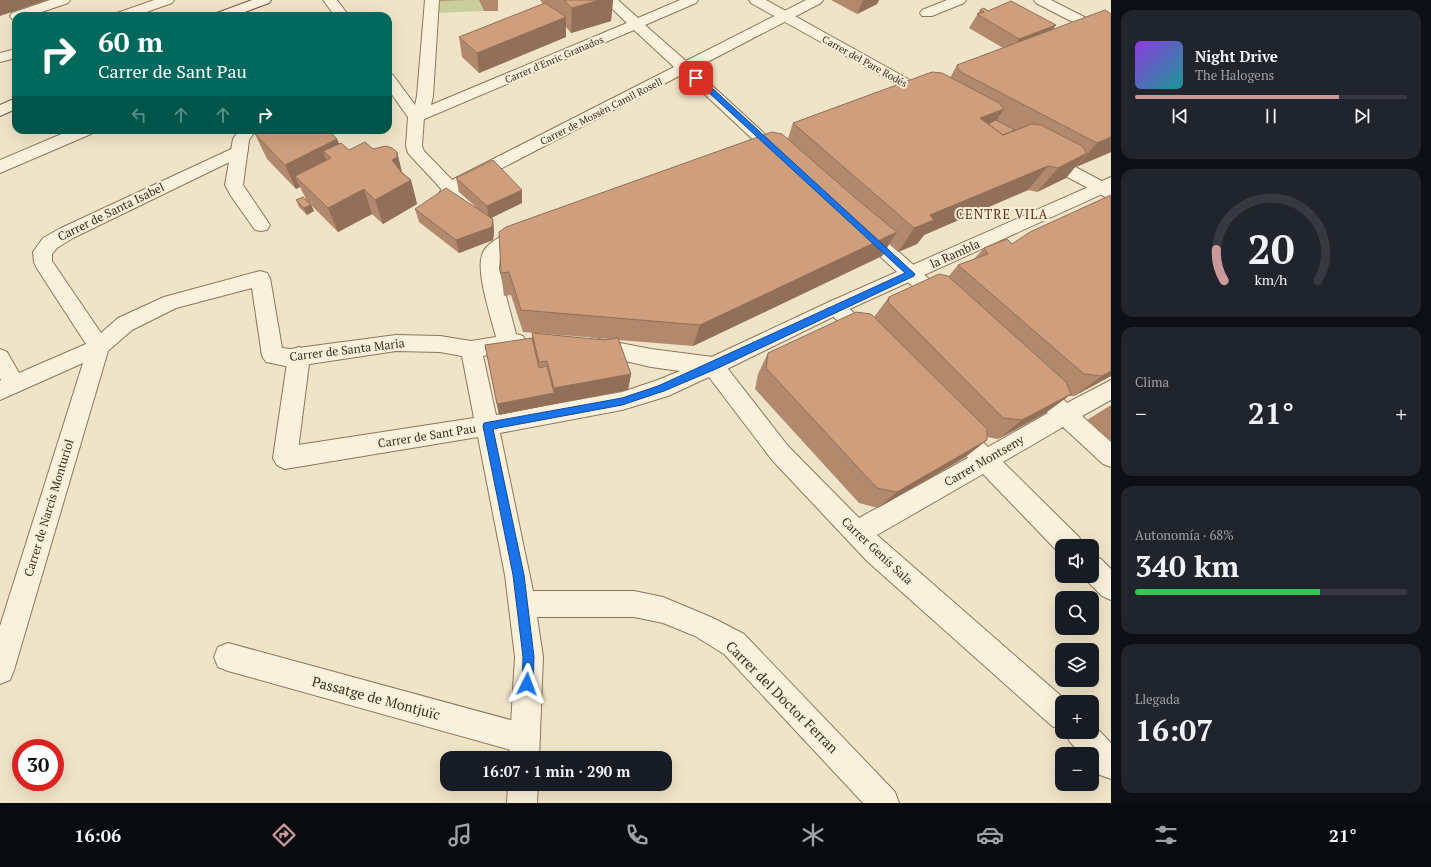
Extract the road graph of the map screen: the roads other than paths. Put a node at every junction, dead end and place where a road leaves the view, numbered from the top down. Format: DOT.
graph roads {
  1 [pos="63,0"];
  2 [pos="167,0"];
  3 [pos="264,0"];
  4 [pos="330,0"];
  5 [pos="432,0"];
  6 [pos="610,0"];
  7 [pos="691,0"];
  8 [pos="756,0"];
  9 [pos="816,0"];
  10 [pos="959,0"];
  11 [pos="1040,0"];
  12 [pos="28,12"];
  13 [pos="133,12"];
  14 [pos="244,12"];
  15 [pos="339,12"];
  16 [pos="927,13"];
  17 [pos="784,16"];
  18 [pos="1108,22"];
  19 [pos="636,23"];
  20 [pos="1093,27"];
  21 [pos="1073,35"];
  22 [pos="12,54"];
  23 [pos="0,58"];
  24 [pos="686,68"];
  25 [pos="392,84"];
  26 [pos="936,87"];
  27 [pos="921,92"];
  28 [pos="906,98"];
  29 [pos="941,103"];
  30 [pos="12,105"];
  31 [pos="0,111"];
  32 [pos="416,117"];
  33 [pos="76,134"];
  34 [pos="245,134"];
  35 [pos="240,150"];
  36 [pos="1030,150"];
  37 [pos="0,167"];
  38 [pos="795,169"];
  39 [pos="450,188"];
  40 [pos="1108,188"];
  41 [pos="853,221"];
  42 [pos="261,225"];
  43 [pos="542,229"];
  44 [pos="495,232"];
  45 [pos="911,274"];
  46 [pos="836,308"];
  47 [pos="956,315"];
  48 [pos="533,341"];
  49 [pos="508,343"];
  50 [pos="578,344"];
  51 [pos="98,347"];
  52 [pos="472,349"];
  53 [pos="880,353"];
  54 [pos="299,356"];
  55 [pos="0,358"];
  56 [pos="651,358"];
  57 [pos="713,366"];
  58 [pos="1019,373"];
  59 [pos="8,388"];
  60 [pos="660,389"];
  61 [pos="1111,389"];
  62 [pos="1064,414"];
  63 [pos="941,415"];
  64 [pos="487,426"];
  65 [pos="1111,457"];
  66 [pos="985,460"];
  67 [pos="857,533"];
  68 [pos="1063,539"];
  69 [pos="1099,575"];
  70 [pos="1111,587"];
  71 [pos="522,604"];
  72 [pos="228,657"];
  73 [pos="0,670"];
  74 [pos="1055,710"];
  75 [pos="1087,739"];
  76 [pos="524,748"];
  77 [pos="1111,764"];
  78 [pos="523,791"];
  79 [pos="522,803"];
  80 [pos="884,803"];
  1 -- 12 [label="street"];
  2 -- 13 [label="street"];
  3 -- 14 [label="street"];
  4 -- 15 [label="street"];
  5 -- 32 [label="street"];
  6 -- 19 [label="street"];
  7 -- 19 [label="street, Carrer d'Enric Granados"];
  8 -- 17 [label="street, Carrer del Pare Rodés"];
  9 -- 17 [label="street, Carrer de Mossèn Camil Rosell"];
  10 -- 16 [label="street"];
  11 -- 20 [label="street"];
  17 -- 24 [label="street, Carrer de Mossèn Camil Rosell"];
  17 -- 27 [label="street, Carrer del Pare Rodés"];
  18 -- 20 [label="street"];
  19 -- 24 [label="street"];
  19 -- 32 [label="street, Carrer d'Enric Granados"];
  20 -- 21 [label="street"];
  22 -- 23 [label="street"];
  24 -- 38 [label="street"];
  24 -- 39 [label="street, Carrer de Mossèn Camil Rosell"];
  25 -- 32 [label="street"];
  26 -- 27 [label="street"];
  27 -- 28 [label="street"];
  27 -- 29 [label="street, Carrer del Pare Rodés"];
  30 -- 31 [label="street"];
  32 -- 39 [label="street"];
  33 -- 37 [label="street"];
  34 -- 35 [label="street"];
  35 -- 42 [label="street"];
  35 -- 51 [label="street, Carrer de Santa Isabel"];
  36 -- 40 [label="street"];
  39 -- 44 [label="street"];
  40 -- 45 [label="street, la Rambla"];
  41 -- 45 [label="street"];
  43 -- 44 [label="street"];
  44 -- 49 [label="street"];
  45 -- 46 [label="street, la Rambla"];
  45 -- 47 [label="street"];
  46 -- 53 [label="street"];
  46 -- 57 [label="street, la Rambla"];
  48 -- 49 [label="street, Carrer de Santa Maria"];
  49 -- 52 [label="street, Carrer de Santa Maria"];
  50 -- 56 [label="street"];
  51 -- 54 [label="street, Carrer de Santa Maria"];
  51 -- 59 [label="street"];
  51 -- 73 [label="street, Carrer de Narcís Monturiol"];
  52 -- 54 [label="street, Carrer de Santa Maria"];
  52 -- 64 [label="street"];
  54 -- 64 [label="street, Carrer de Sant Pau"];
  55 -- 59 [label="street"];
  56 -- 57 [label="street"];
  56 -- 60 [label="street"];
  57 -- 60 [label="street, Carrer de Sant Pau"];
  57 -- 67 [label="street, Carrer Genís Sala"];
  58 -- 62 [label="street"];
  60 -- 64 [label="street, Carrer de Sant Pau"];
  61 -- 62 [label="street, Carrer Montseny"];
  62 -- 65 [label="street"];
  62 -- 66 [label="street, Carrer Montseny"];
  63 -- 66 [label="street"];
  64 -- 71 [label="street"];
  66 -- 67 [label="street, Carrer Montseny"];
  66 -- 68 [label="street"];
  67 -- 74 [label="street, Carrer Genís Sala"];
  69 -- 70 [label="street"];
  71 -- 76 [label="street"];
  71 -- 80 [label="street, Carrer del Doctor Ferran"];
  72 -- 76 [label="street, Passatge de Montjuïc"];
  75 -- 77 [label="street"];
  78 -- 79 [label="street"];
}
